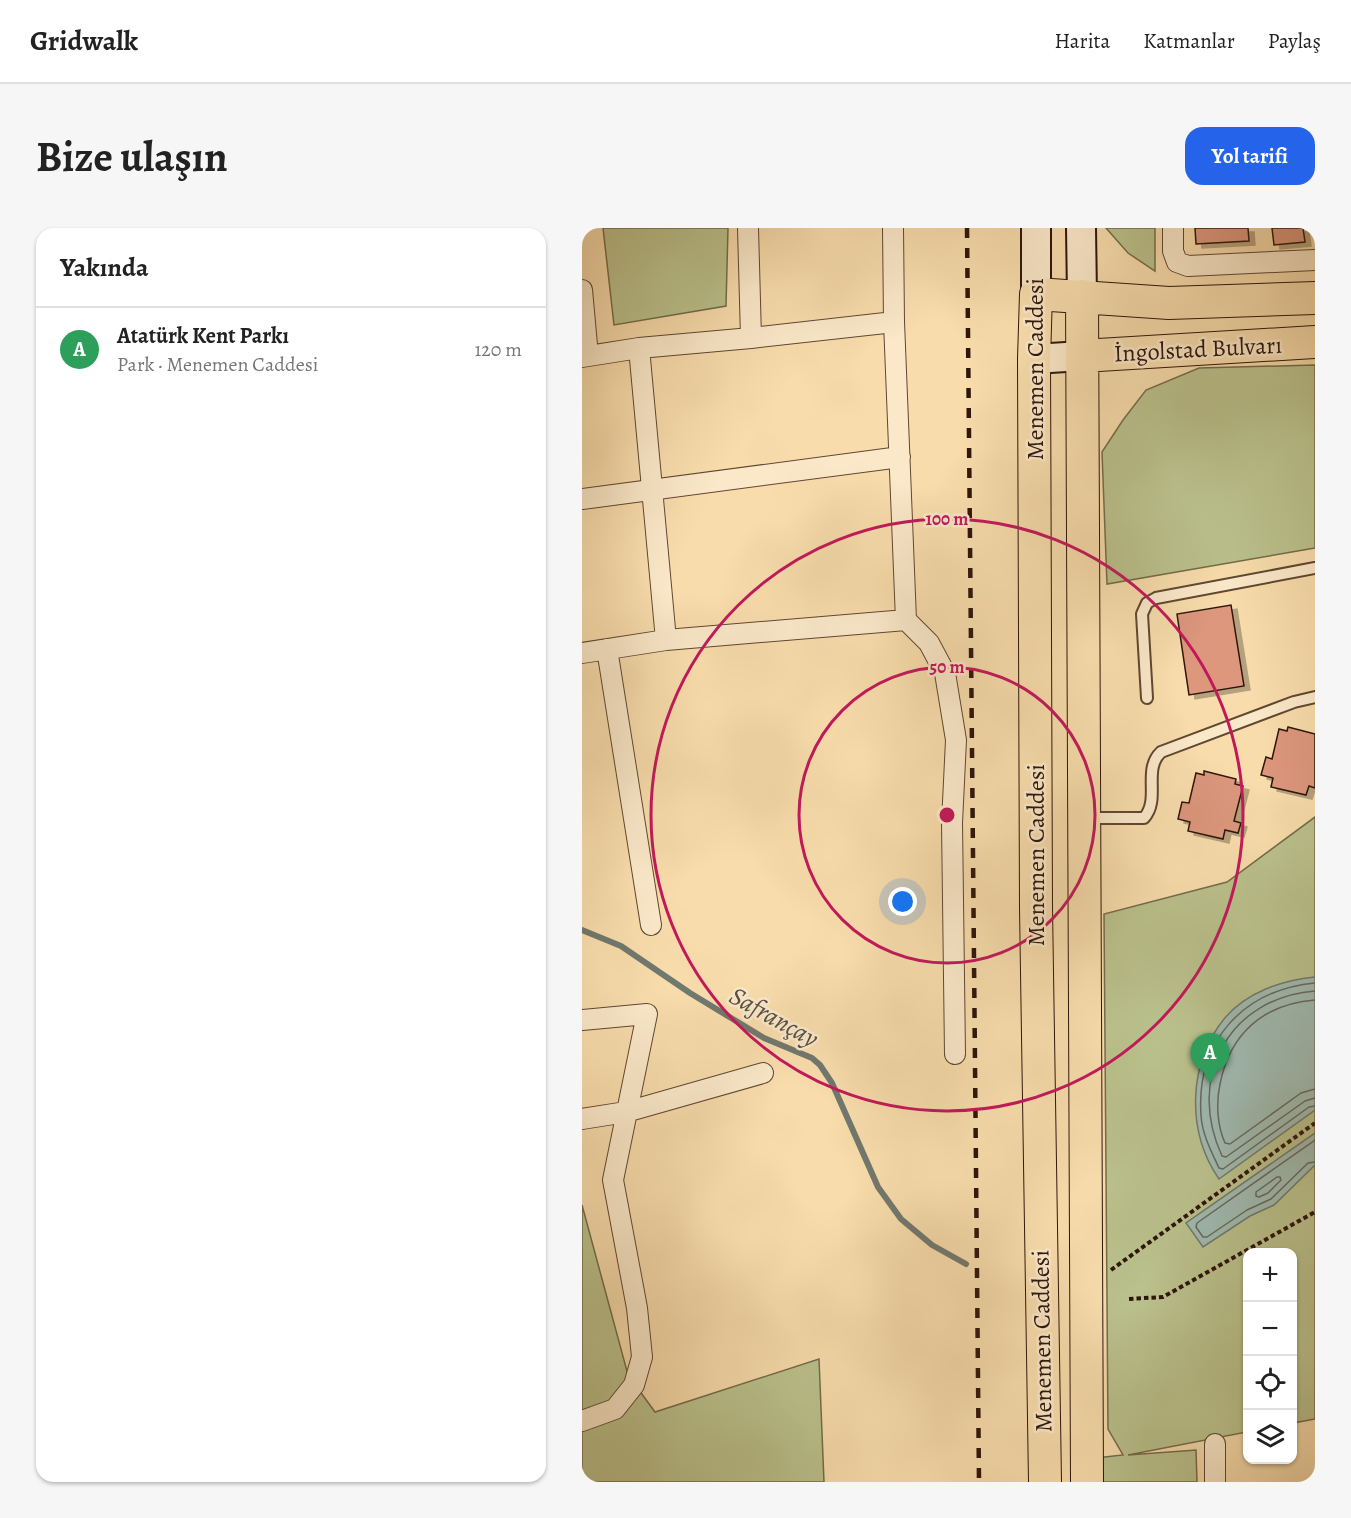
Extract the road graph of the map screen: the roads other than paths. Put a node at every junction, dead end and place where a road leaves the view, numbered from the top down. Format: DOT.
graph roads {
  1 [pos="748,228"];
  2 [pos="893,228"];
  3 [pos="1036,228"];
  4 [pos="1081,228"];
  5 [pos="1173,228"];
  6 [pos="1315,260"];
  7 [pos="582,290"];
  8 [pos="1036,294"];
  9 [pos="1082,296"];
  10 [pos="1315,298"];
  11 [pos="894,322"];
  12 [pos="752,338"];
  13 [pos="1315,342"];
  14 [pos="639,348"];
  15 [pos="1082,356"];
  16 [pos="585,357"];
  17 [pos="1034,359"];
  18 [pos="900,457"];
  19 [pos="651,490"];
  20 [pos="582,499"];
  21 [pos="1315,568"];
  22 [pos="906,620"];
  23 [pos="666,640"];
  24 [pos="607,649"];
  25 [pos="582,653"];
  26 [pos="1315,697"];
  27 [pos="1147,698"];
  28 [pos="1084,818"];
  29 [pos="651,925"];
  30 [pos="582,1020"];
  31 [pos="955,1054"];
  32 [pos="763,1072"];
  33 [pos="626,1112"];
  34 [pos="582,1119"];
  35 [pos="582,1421"];
  36 [pos="1215,1444"];
  37 [pos="1044,1482"];
  38 [pos="1087,1482"];
  39 [pos="1215,1482"];
  1 -- 12 [label="street"];
  2 -- 11 [label="street"];
  3 -- 8 [label="main road, Menemen Caddesi"];
  4 -- 9 [label="main road, Menemen Caddesi"];
  5 -- 6 [label="street"];
  7 -- 16 [label="street"];
  8 -- 9 [label="main road, İngolstad Bulvarı"];
  8 -- 17 [label="main road, Menemen Caddesi"];
  9 -- 10 [label="main road, İngolstad Bulvarı"];
  9 -- 15 [label="main road, Menemen Caddesi"];
  11 -- 12 [label="street"];
  11 -- 18 [label="street"];
  12 -- 14 [label="street"];
  13 -- 15 [label="main road, İngolstad Bulvarı"];
  14 -- 16 [label="street"];
  14 -- 19 [label="street"];
  15 -- 17 [label="main road"];
  15 -- 28 [label="main road, Menemen Caddesi"];
  17 -- 37 [label="main road, Menemen Caddesi"];
  18 -- 19 [label="street"];
  18 -- 22 [label="street"];
  19 -- 20 [label="street"];
  19 -- 23 [label="street"];
  21 -- 27 [label="lane"];
  22 -- 23 [label="street"];
  22 -- 31 [label="street"];
  23 -- 24 [label="street"];
  24 -- 25 [label="street"];
  24 -- 29 [label="street"];
  26 -- 28 [label="lane"];
  28 -- 38 [label="main road, Menemen Caddesi"];
  30 -- 33 [label="street"];
  32 -- 33 [label="street"];
  33 -- 34 [label="street"];
  33 -- 35 [label="street"];
  36 -- 39 [label="street"];
}
